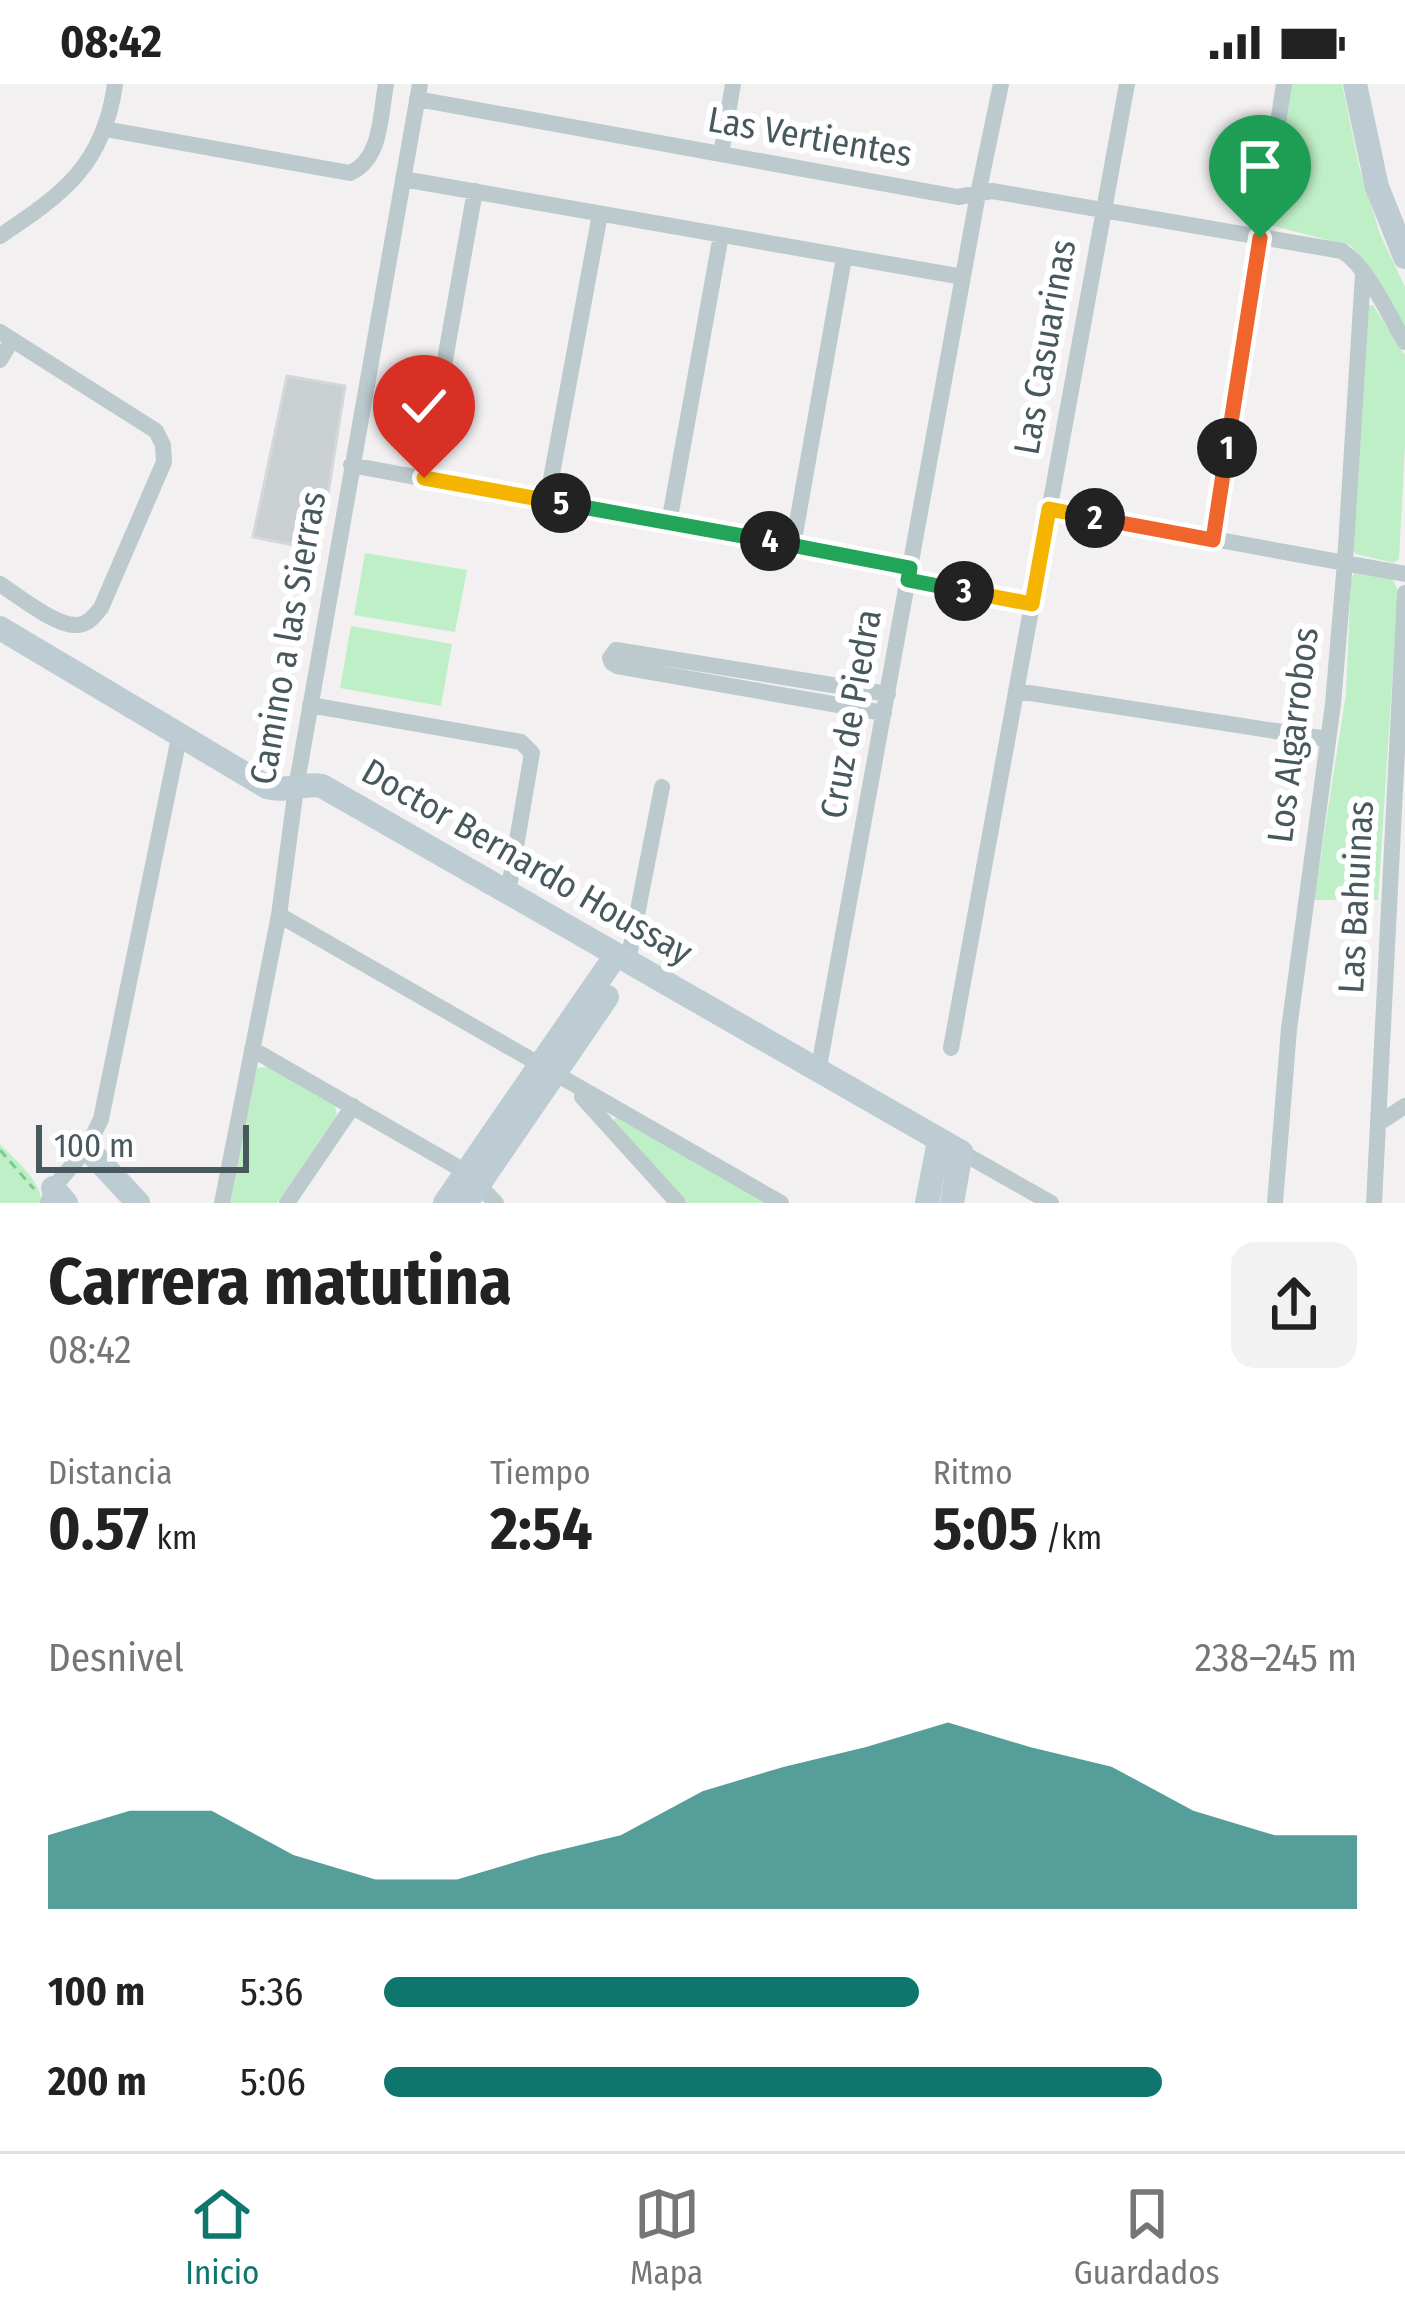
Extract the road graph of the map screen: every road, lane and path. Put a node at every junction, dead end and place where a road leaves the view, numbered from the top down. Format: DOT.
graph roads {
  1 [pos="115,84"];
  2 [pos="386,84"];
  3 [pos="733,84"];
  4 [pos="1001,84"];
  5 [pos="1126,84"];
  6 [pos="1284,84"];
  7 [pos="1355,84"];
  8 [pos="419,92"];
  9 [pos="105,129"];
  10 [pos="721,154"];
  11 [pos="403,178"];
  12 [pos="475,191"];
  13 [pos="978,194"];
  14 [pos="1105,208"];
  15 [pos="600,214"];
  16 [pos="721,235"];
  17 [pos="0,236"];
  18 [pos="1260,238"];
  19 [pos="1405,256"];
  20 [pos="844,258"];
  21 [pos="1363,273"];
  22 [pos="963,278"];
  23 [pos="6,336"];
  24 [pos="1405,342"];
  25 [pos="0,360"];
  26 [pos="351,465"];
  27 [pos="424,478"];
  28 [pos="547,501"];
  29 [pos="1049,509"];
  30 [pos="669,523"];
  31 [pos="1213,540"];
  32 [pos="793,545"];
  33 [pos="1345,562"];
  34 [pos="909,574"];
  35 [pos="1405,574"];
  36 [pos="0,584"];
  37 [pos="1405,593"];
  38 [pos="1032,604"];
  39 [pos="0,628"];
  40 [pos="1402,669"];
  41 [pos="1016,691"];
  42 [pos="888,694"];
  43 [pos="310,705"];
  44 [pos="884,713"];
  45 [pos="180,733"];
  46 [pos="1328,739"];
  47 [pos="662,787"];
  48 [pos="296,788"];
  49 [pos="1405,882"];
  50 [pos="1388,892"];
  51 [pos="508,893"];
  52 [pos="279,915"];
  53 [pos="625,960"];
  54 [pos="951,1048"];
  55 [pos="252,1049"];
  56 [pos="818,1072"];
  57 [pos="557,1074"];
  58 [pos="352,1106"];
  59 [pos="1405,1106"];
  60 [pos="1379,1123"];
  61 [pos="951,1147"];
  62 [pos="87,1148"];
  63 [pos="0,1150"];
  64 [pos="477,1191"];
  65 [pos="51,1197"];
  66 [pos="138,1203"];
  67 [pos="222,1203"];
  68 [pos="287,1203"];
  69 [pos="445,1203"];
  70 [pos="678,1203"];
  71 [pos="781,1203"];
  72 [pos="927,1203"];
  73 [pos="952,1203"];
  74 [pos="1051,1203"];
  75 [pos="1275,1203"];
  76 [pos="1374,1203"];
  1 -- 9 [label="street"];
  2 -- 9 [label="street"];
  3 -- 10 [label="street"];
  4 -- 13 [label="street, Cruz de Piedra"];
  5 -- 14 [label="street, Las Casuarinas"];
  6 -- 18 [label="street"];
  7 -- 19 [label="street"];
  8 -- 10 [label="street, Las Vertientes"];
  8 -- 11 [label="street, Camino a las Sierras"];
  9 -- 17 [label="street"];
  10 -- 13 [label="street, Las Vertientes"];
  11 -- 12 [label="street"];
  11 -- 26 [label="street, Camino a las Sierras"];
  12 -- 15 [label="street"];
  12 -- 27 [label="street"];
  13 -- 14 [label="street, Las Vertientes"];
  13 -- 22 [label="street, Cruz de Piedra"];
  14 -- 18 [label="street, Las Vertientes"];
  14 -- 29 [label="street, Las Casuarinas"];
  15 -- 16 [label="street"];
  15 -- 28 [label="street"];
  16 -- 20 [label="street"];
  16 -- 30 [label="street"];
  18 -- 21 [label="street, Las Vertientes"];
  18 -- 31 [label="street"];
  20 -- 22 [label="street"];
  20 -- 32 [label="street"];
  21 -- 24 [label="street"];
  21 -- 33 [label="street, Los Algarrobos"];
  22 -- 34 [label="street, Cruz de Piedra"];
  23 -- 25 [label="street"];
  23 -- 36 [label="street"];
  26 -- 27 [label="street"];
  26 -- 43 [label="street, Camino a las Sierras"];
  27 -- 28 [label="street"];
  28 -- 30 [label="street"];
  29 -- 31 [label="street"];
  29 -- 38 [label="street, Las Casuarinas"];
  30 -- 32 [label="street"];
  31 -- 33 [label="street"];
  32 -- 34 [label="street"];
  33 -- 35 [label="street"];
  33 -- 46 [label="street, Los Algarrobos"];
  34 -- 38 [label="street"];
  34 -- 42 [label="street, Cruz de Piedra"];
  37 -- 40 [label="street, Las Bahuinas"];
  38 -- 41 [label="street, Las Casuarinas"];
  39 -- 45 [label="street, Doctor Bernardo Houssay"];
  40 -- 50 [label="street, Las Bahuinas"];
  41 -- 46 [label="street"];
  41 -- 54 [label="street, Las Casuarinas"];
  42 -- 44 [label="street, Cruz de Piedra"];
  42 -- 44 [label="street"];
  43 -- 48 [label="street, Camino a las Sierras"];
  43 -- 51 [label="street"];
  44 -- 56 [label="street, Cruz de Piedra"];
  45 -- 48 [label="street, Doctor Bernardo Houssay"];
  45 -- 62 [label="street"];
  46 -- 75 [label="street, Los Algarrobos"];
  47 -- 53 [label="street"];
  48 -- 51 [label="street, Doctor Bernardo Houssay"];
  48 -- 52 [label="street, Camino a las Sierras"];
  49 -- 50 [label="street"];
  50 -- 60 [label="street, Las Bahuinas"];
  51 -- 53 [label="street, Doctor Bernardo Houssay"];
  52 -- 55 [label="street, Camino a las Sierras"];
  52 -- 57 [label="street"];
  53 -- 56 [label="street, Doctor Bernardo Houssay"];
  53 -- 57 [label="street"];
  55 -- 58 [label="street"];
  55 -- 67 [label="street, Camino a las Sierras"];
  56 -- 61 [label="street, Doctor Bernardo Houssay"];
  57 -- 64 [label="street"];
  57 -- 70 [label="street"];
  57 -- 71 [label="street"];
  58 -- 64 [label="street"];
  58 -- 68 [label="street"];
  59 -- 60 [label="street"];
  60 -- 76 [label="street, Las Bahuinas"];
  61 -- 72 [label="street"];
  61 -- 73 [label="street"];
  61 -- 74 [label="street, Doctor Bernardo Houssay"];
  62 -- 65 [label="street"];
  62 -- 66 [label="street"];
  63 -- 65 [label="path"];
  64 -- 69 [label="street"];
}
